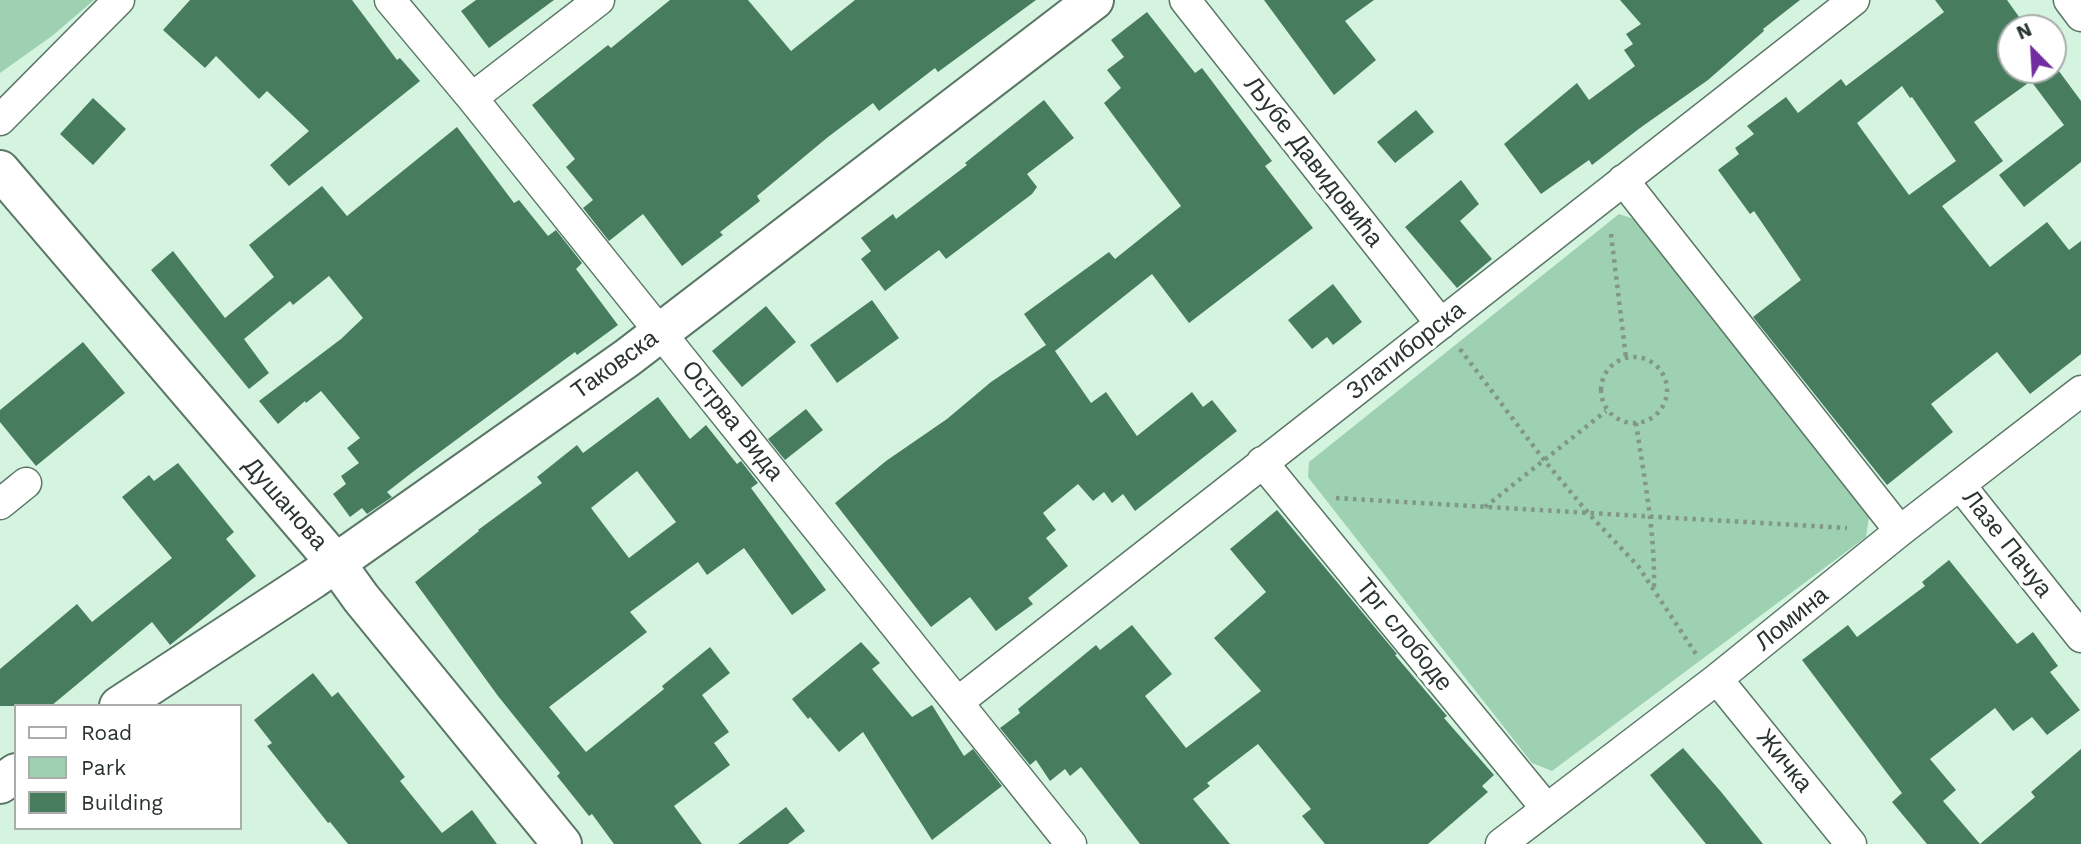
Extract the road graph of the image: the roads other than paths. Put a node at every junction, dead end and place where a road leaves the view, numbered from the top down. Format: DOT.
graph roads {
  1 [pos="119,0"];
  2 [pos="390,0"];
  3 [pos="599,0"];
  4 [pos="1094,0"];
  5 [pos="1185,0"];
  6 [pos="1854,0"];
  7 [pos="2069,0"];
  8 [pos="2081,16"];
  9 [pos="472,98"];
  10 [pos="0,120"];
  11 [pos="0,170"];
  12 [pos="1614,187"];
  13 [pos="1441,324"];
  14 [pos="661,333"];
  15 [pos="2081,391"];
  16 [pos="1262,462"];
  17 [pos="26,483"];
  18 [pos="1960,485"];
  19 [pos="0,504"];
  20 [pos="1900,531"];
  21 [pos="335,562"];
  22 [pos="2081,637"];
  23 [pos="1717,679"];
  24 [pos="958,702"];
  25 [pos="122,704"];
  26 [pos="1546,808"];
  27 [pos="562,844"];
  28 [pos="1070,844"];
  29 [pos="1501,844"];
  30 [pos="1851,844"];
  1 -- 10 [label="street"];
  2 -- 9 [label="street, Острва Вида"];
  3 -- 9 [label="street"];
  4 -- 14 [label="street, Таковска"];
  5 -- 13 [label="street, Љубе Давидовића"];
  6 -- 12 [label="street, Златиборска"];
  7 -- 8 [label="street"];
  9 -- 14 [label="street, Острва Вида"];
  11 -- 21 [label="street, Душанова"];
  12 -- 13 [label="street, Златиборска"];
  12 -- 20 [label="street"];
  13 -- 16 [label="street, Златиборска"];
  14 -- 21 [label="street, Таковска"];
  14 -- 24 [label="street, Острва Вида"];
  15 -- 18 [label="street, Ломина"];
  16 -- 24 [label="street, Златиборска"];
  16 -- 26 [label="street, Трг слободе"];
  17 -- 19 [label="street"];
  18 -- 20 [label="street, Ломина"];
  18 -- 22 [label="street, Лазе Пачуа"];
  20 -- 23 [label="street, Ломина"];
  21 -- 25 [label="street, Таковска"];
  21 -- 27 [label="street, Душанова"];
  23 -- 26 [label="street, Ломина"];
  23 -- 30 [label="street, Жичка"];
  24 -- 28 [label="street, Острва Вида"];
  26 -- 29 [label="street, Ломина"];
}
